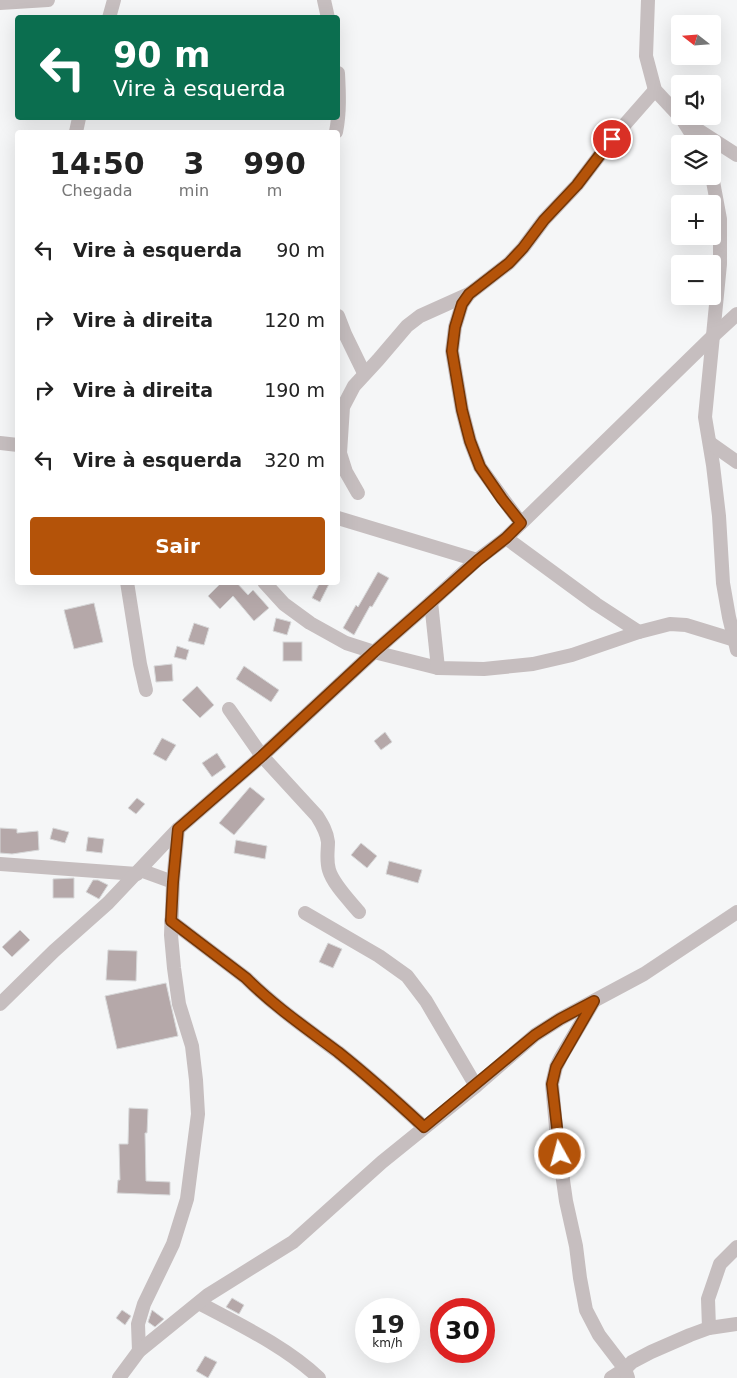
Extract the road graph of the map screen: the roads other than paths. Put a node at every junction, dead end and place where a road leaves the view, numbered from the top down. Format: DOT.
graph roads {
  1 [pos="48,0"];
  2 [pos="114,0"];
  3 [pos="324,0"];
  4 [pos="648,0"];
  5 [pos="0,3"];
  6 [pos="110,15"];
  7 [pos="327,15"];
  8 [pos="655,90"];
  9 [pos="671,107"];
  10 [pos="691,125"];
  11 [pos="737,155"];
  12 [pos="714,185"];
  13 [pos="469,294"];
  14 [pos="737,314"];
  15 [pos="340,321"];
  16 [pos="713,336"];
  17 [pos="364,373"];
  18 [pos="0,443"];
  19 [pos="710,444"];
  20 [pos="15,446"];
  21 [pos="737,462"];
  22 [pos="358,493"];
  23 [pos="340,519"];
  24 [pos="521,523"];
  25 [pos="506,538"];
  26 [pos="478,560"];
  27 [pos="127,585"];
  28 [pos="267,585"];
  29 [pos="431,602"];
  30 [pos="639,632"];
  31 [pos="736,645"];
  32 [pos="374,652"];
  33 [pos="438,668"];
  34 [pos="146,690"];
  35 [pos="229,709"];
  36 [pos="262,756"];
  37 [pos="178,829"];
  38 [pos="0,864"];
  39 [pos="139,872"];
  40 [pos="173,882"];
  41 [pos="358,912"];
  42 [pos="737,912"];
  43 [pos="305,913"];
  44 [pos="171,921"];
  45 [pos="594,1001"];
  46 [pos="0,1004"];
  47 [pos="476,1086"];
  48 [pos="424,1127"];
  49 [pos="737,1247"];
  50 [pos="199,1303"];
  51 [pos="737,1324"];
  52 [pos="709,1328"];
  53 [pos="139,1351"];
  54 [pos="627,1374"];
  55 [pos="119,1378"];
  56 [pos="319,1378"];
  57 [pos="611,1378"];
  1 -- 5 [label="street"];
  2 -- 6 [label="street"];
  3 -- 7 [label="street"];
  4 -- 8 [label="street"];
  8 -- 9 [label="street"];
  8 -- 13 [label="street"];
  10 -- 11 [label="street"];
  12 -- 16 [label="street"];
  13 -- 17 [label="street"];
  13 -- 24 [label="street"];
  14 -- 16 [label="street"];
  15 -- 17 [label="street"];
  16 -- 19 [label="street"];
  16 -- 24 [label="street"];
  17 -- 22 [label="street"];
  18 -- 20 [label="street"];
  19 -- 21 [label="street"];
  19 -- 31 [label="street"];
  23 -- 26 [label="street"];
  24 -- 25 [label="street"];
  25 -- 26 [label="street"];
  25 -- 30 [label="street"];
  26 -- 29 [label="street"];
  27 -- 34 [label="street"];
  28 -- 32 [label="street"];
  29 -- 32 [label="street"];
  29 -- 33 [label="street"];
  30 -- 31 [label="street"];
  30 -- 33 [label="street"];
  32 -- 33 [label="street"];
  32 -- 36 [label="street"];
  35 -- 36 [label="street"];
  36 -- 37 [label="street"];
  36 -- 41 [label="street"];
  37 -- 39 [label="street"];
  37 -- 40 [label="street"];
  38 -- 39 [label="street"];
  39 -- 40 [label="street"];
  39 -- 46 [label="street"];
  40 -- 44 [label="street"];
  42 -- 45 [label="street"];
  43 -- 47 [label="street"];
  44 -- 48 [label="street"];
  44 -- 53 [label="street"];
  45 -- 47 [label="street"];
  45 -- 54 [label="street"];
  47 -- 48 [label="street"];
  48 -- 50 [label="street"];
  49 -- 52 [label="street"];
  50 -- 53 [label="street"];
  50 -- 56 [label="street"];
  51 -- 52 [label="street"];
  52 -- 54 [label="street"];
  53 -- 55 [label="street"];
  54 -- 57 [label="street"];
}
